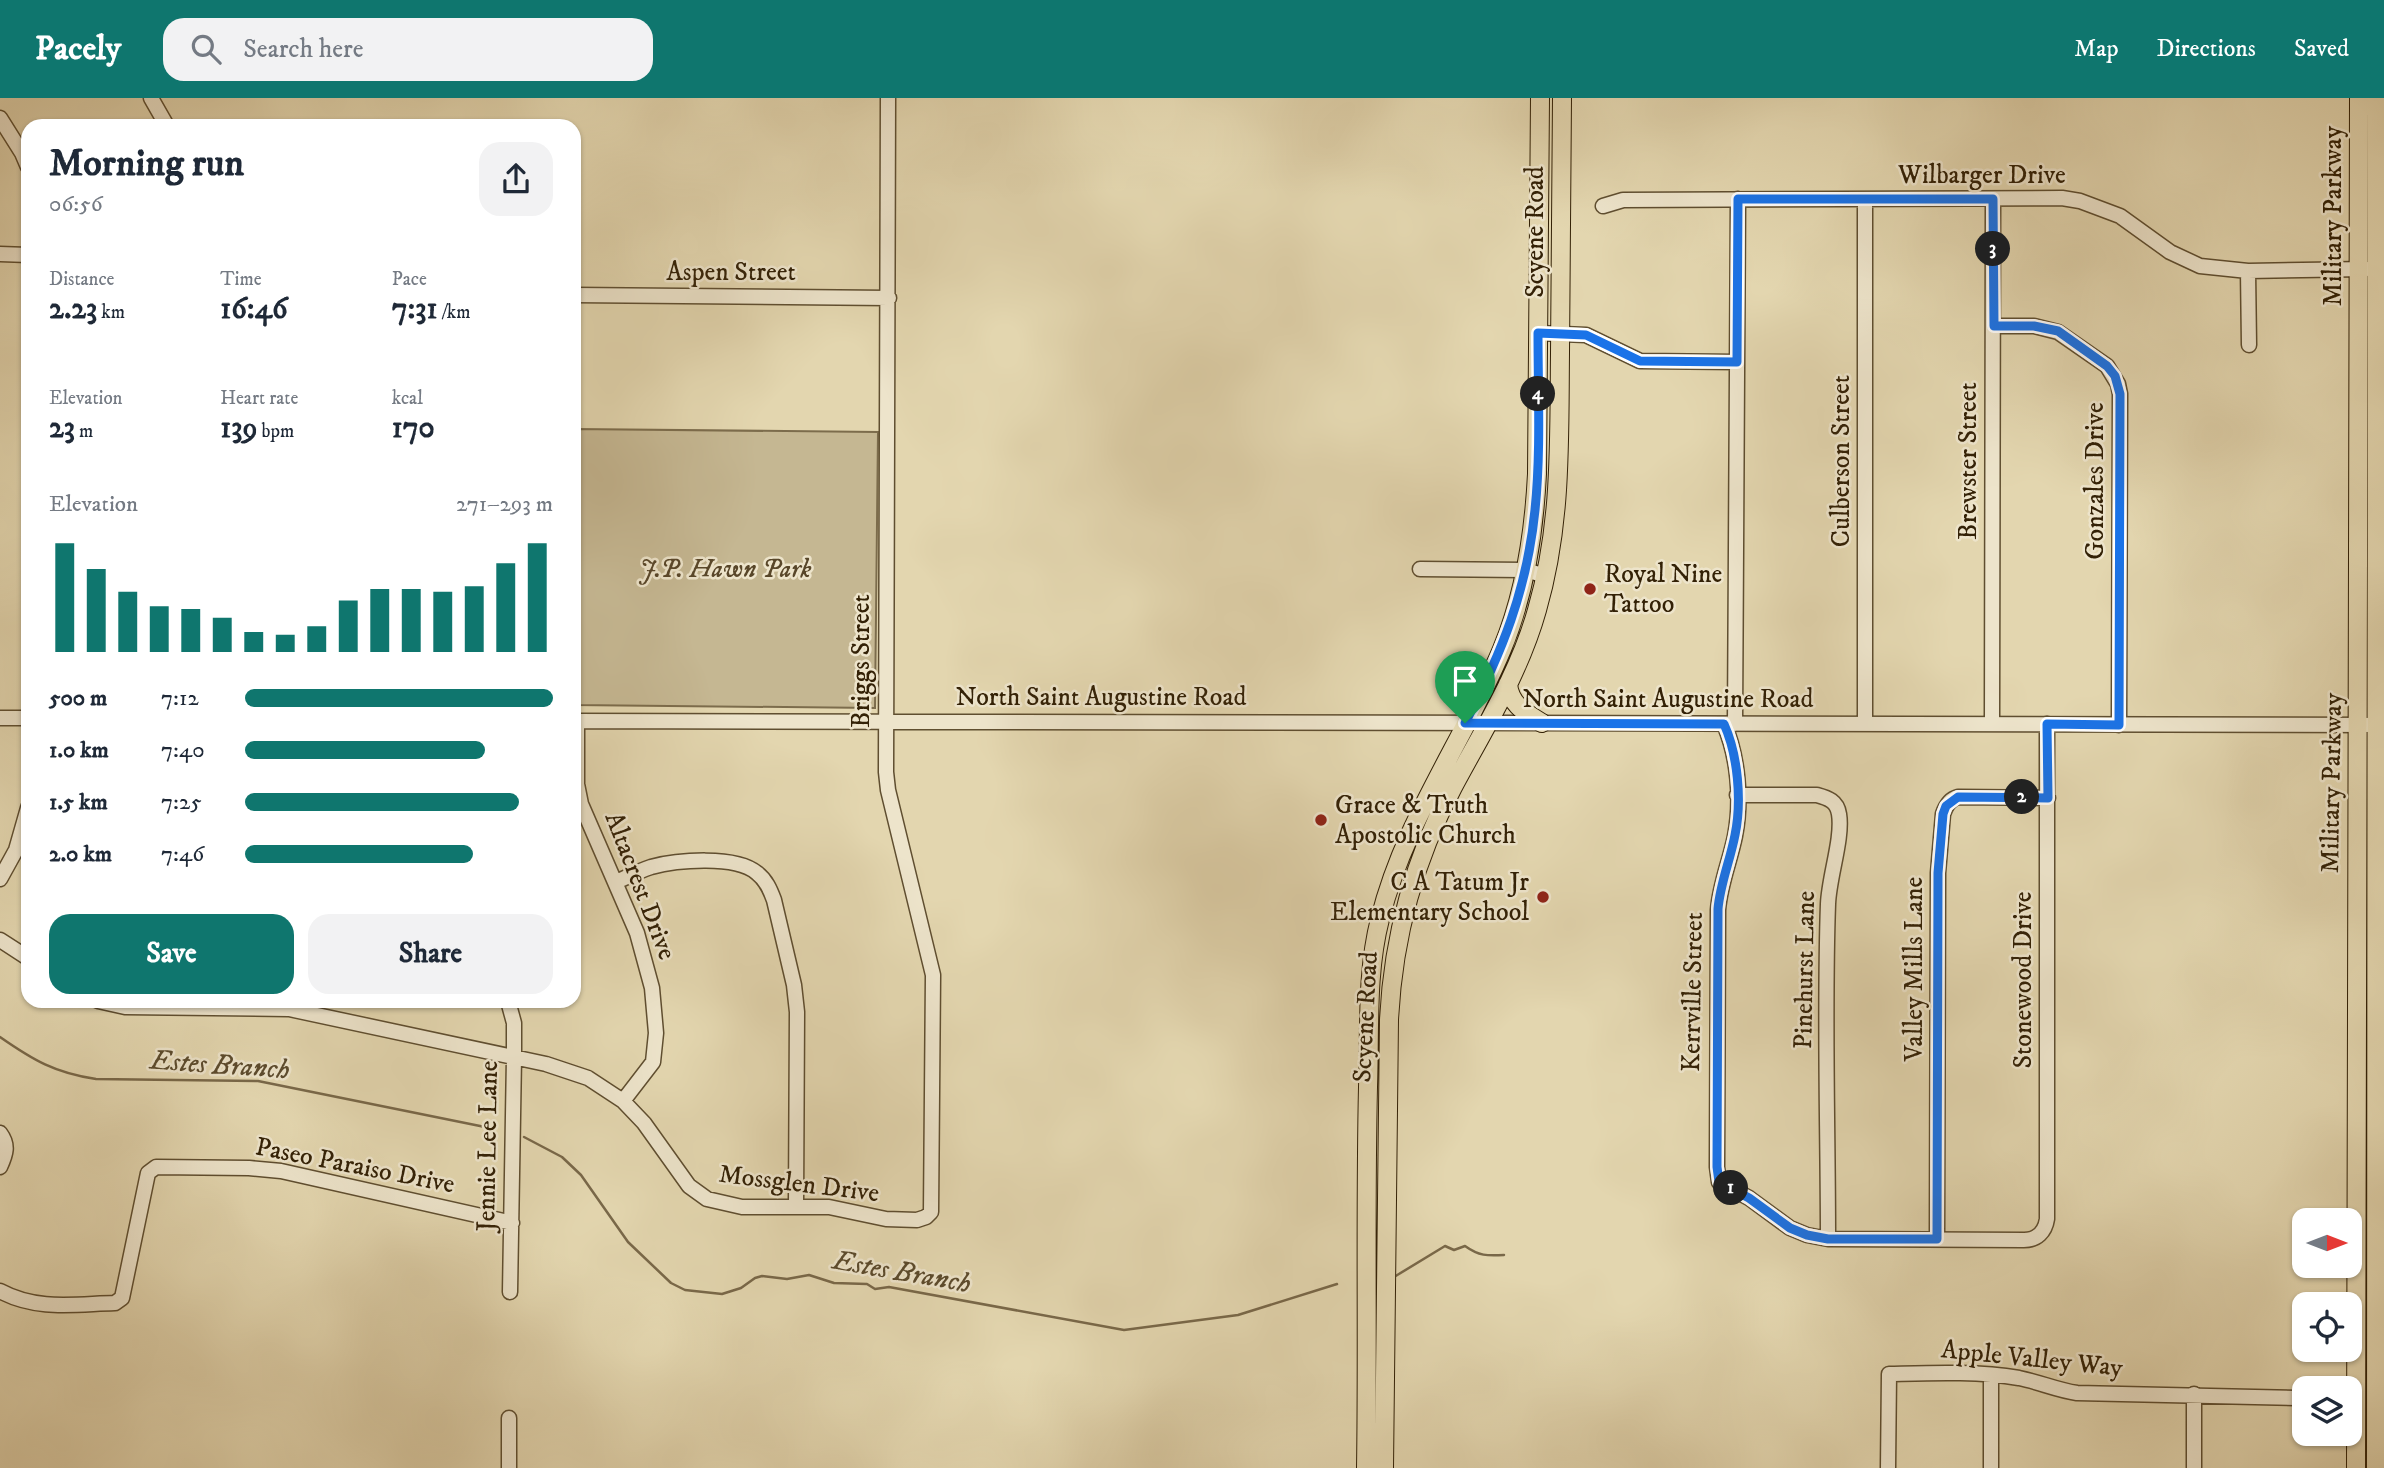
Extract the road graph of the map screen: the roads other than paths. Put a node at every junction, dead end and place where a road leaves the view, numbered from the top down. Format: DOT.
graph roads {
  1 [pos="151,98"];
  2 [pos="888,98"];
  3 [pos="1540,98"];
  4 [pos="1562,98"];
  5 [pos="2359,98"];
  6 [pos="2377,98"];
  7 [pos="0,118"];
  8 [pos="163,119"];
  9 [pos="21,152"];
  10 [pos="1738,199"];
  11 [pos="1866,199"];
  12 [pos="1993,199"];
  13 [pos="1603,206"];
  14 [pos="0,254"];
  15 [pos="21,254"];
  16 [pos="2374,269"];
  17 [pos="2248,271"];
  18 [pos="581,295"];
  19 [pos="888,298"];
  20 [pos="1994,326"];
  21 [pos="1538,333"];
  22 [pos="1560,334"];
  23 [pos="2249,345"];
  24 [pos="1737,362"];
  25 [pos="1420,569"];
  26 [pos="1525,570"];
  27 [pos="1546,576"];
  28 [pos="1508,684"];
  29 [pos="0,718"];
  30 [pos="21,718"];
  31 [pos="886,720"];
  32 [pos="581,721"];
  33 [pos="1465,723"];
  34 [pos="1489,723"];
  35 [pos="1542,723"];
  36 [pos="1865,723"];
  37 [pos="1729,724"];
  38 [pos="1992,724"];
  39 [pos="2047,724"];
  40 [pos="2119,725"];
  41 [pos="2373,725"];
  42 [pos="1737,795"];
  43 [pos="2048,798"];
  44 [pos="581,804"];
  45 [pos="21,832"];
  46 [pos="2357,860"];
  47 [pos="2376,860"];
  48 [pos="0,879"];
  49 [pos="616,882"];
  50 [pos="0,940"];
  51 [pos="21,954"];
  52 [pos="207,1008"];
  53 [pos="510,1008"];
  54 [pos="514,1057"];
  55 [pos="2376,1084"];
  56 [pos="623,1101"];
  57 [pos="2357,1108"];
  58 [pos="0,1133"];
  59 [pos="0,1167"];
  60 [pos="796,1206"];
  61 [pos="2356,1208"];
  62 [pos="926,1217"];
  63 [pos="512,1223"];
  64 [pos="1828,1239"];
  65 [pos="1937,1239"];
  66 [pos="2362,1239"];
  67 [pos="2376,1239"];
  68 [pos="2356,1278"];
  69 [pos="0,1291"];
  70 [pos="510,1292"];
  71 [pos="1991,1376"];
  72 [pos="2194,1394"];
  73 [pos="2292,1398"];
  74 [pos="509,1418"];
  75 [pos="509,1468"];
  76 [pos="1366,1468"];
  77 [pos="1384,1468"];
  78 [pos="1888,1468"];
  79 [pos="1991,1468"];
  80 [pos="2194,1468"];
  81 [pos="2356,1468"];
  82 [pos="2376,1468"];
  1 -- 8 [label="street"];
  2 -- 19 [label="street, Briggs Street"];
  3 -- 21 [label="main road, Scyene Road"];
  4 -- 22 [label="main road, Scyene Road"];
  5 -- 16 [label="main road, Military Parkway"];
  6 -- 16 [label="main road, Military Parkway"];
  7 -- 9 [label="street"];
  10 -- 11 [label="street, Wilbarger Drive"];
  10 -- 13 [label="street, Wilbarger Drive"];
  10 -- 24 [label="street, Kerrville Street"];
  11 -- 12 [label="street, Wilbarger Drive"];
  11 -- 36 [label="street, Culberson Street"];
  12 -- 17 [label="street, Wilbarger Drive"];
  12 -- 20 [label="street, Brewster Street"];
  14 -- 15 [label="street"];
  16 -- 17 [label="street, Wilbarger Drive"];
  16 -- 41 [label="main road, Military Parkway"];
  17 -- 23 [label="street"];
  18 -- 19 [label="street, Aspen Street"];
  19 -- 31 [label="street, Briggs Street"];
  20 -- 38 [label="street, Brewster Street"];
  20 -- 40 [label="street, Gonzales Drive"];
  21 -- 22 [label="street"];
  21 -- 26 [label="main road, Scyene Road"];
  22 -- 24 [label="street"];
  22 -- 27 [label="main road, Scyene Road"];
  24 -- 37 [label="street, Kerrville Street"];
  25 -- 26 [label="street"];
  26 -- 27 [label="street"];
  26 -- 33 [label="main road, Scyene Road"];
  27 -- 28 [label="main road, Scyene Road"];
  28 -- 34 [label="main road, Scyene Road"];
  28 -- 35 [label="main road"];
  29 -- 30 [label="street"];
  31 -- 32 [label="street, North Saint Augustine Road"];
  31 -- 33 [label="street, North Saint Augustine Road"];
  31 -- 62 [label="street, Briggs Street"];
  33 -- 34 [label="street, North Saint Augustine Road"];
  33 -- 76 [label="main road, Scyene Road"];
  34 -- 35 [label="street, North Saint Augustine Road"];
  34 -- 77 [label="main road, Scyene Road"];
  35 -- 37 [label="street, North Saint Augustine Road"];
  36 -- 37 [label="street, North Saint Augustine Road"];
  36 -- 38 [label="street, North Saint Augustine Road"];
  37 -- 42 [label="street, Kerrville Street"];
  38 -- 39 [label="street, North Saint Augustine Road"];
  39 -- 40 [label="street, North Saint Augustine Road"];
  39 -- 43 [label="street, Stonewood Drive"];
  40 -- 41 [label="street, North Saint Augustine Road"];
  41 -- 46 [label="main road, Military Parkway"];
  41 -- 47 [label="main road, Military Parkway"];
  42 -- 64 [label="street, Kerrville Street"];
  42 -- 64 [label="street, Pinehurst Lane"];
  43 -- 65 [label="street, Valley Mills Lane"];
  43 -- 65 [label="street, Stonewood Drive"];
  44 -- 49 [label="street, Altacrest Drive"];
  45 -- 48 [label="street"];
  46 -- 47 [label="main road"];
  46 -- 57 [label="main road, Military Parkway"];
  47 -- 55 [label="main road, Military Parkway"];
  49 -- 56 [label="street, Altacrest Drive"];
  49 -- 60 [label="street"];
  50 -- 51 [label="street"];
  52 -- 54 [label="street, Mossglen Drive"];
  53 -- 54 [label="street, Jennie Lee Lane"];
  54 -- 56 [label="street, Mossglen Drive"];
  54 -- 63 [label="street, Jennie Lee Lane"];
  55 -- 57 [label="main road"];
  55 -- 67 [label="main road, Military Parkway"];
  56 -- 60 [label="street, Mossglen Drive"];
  57 -- 61 [label="main road, Military Parkway"];
  58 -- 59 [label="street"];
  60 -- 62 [label="street, Mossglen Drive"];
  63 -- 69 [label="street, Paseo Paraiso Drive"];
  63 -- 70 [label="street, Jennie Lee Lane"];
  64 -- 65 [label="street"];
  66 -- 67 [label="main road"];
  67 -- 82 [label="main road, Military Parkway"];
  68 -- 81 [label="main road, Military Parkway"];
  71 -- 72 [label="street, Apple Valley Way"];
  71 -- 78 [label="street, Apple Valley Way"];
  71 -- 79 [label="street"];
  72 -- 73 [label="street, Apple Valley Way"];
  72 -- 80 [label="street"];
  74 -- 75 [label="street"];
}
